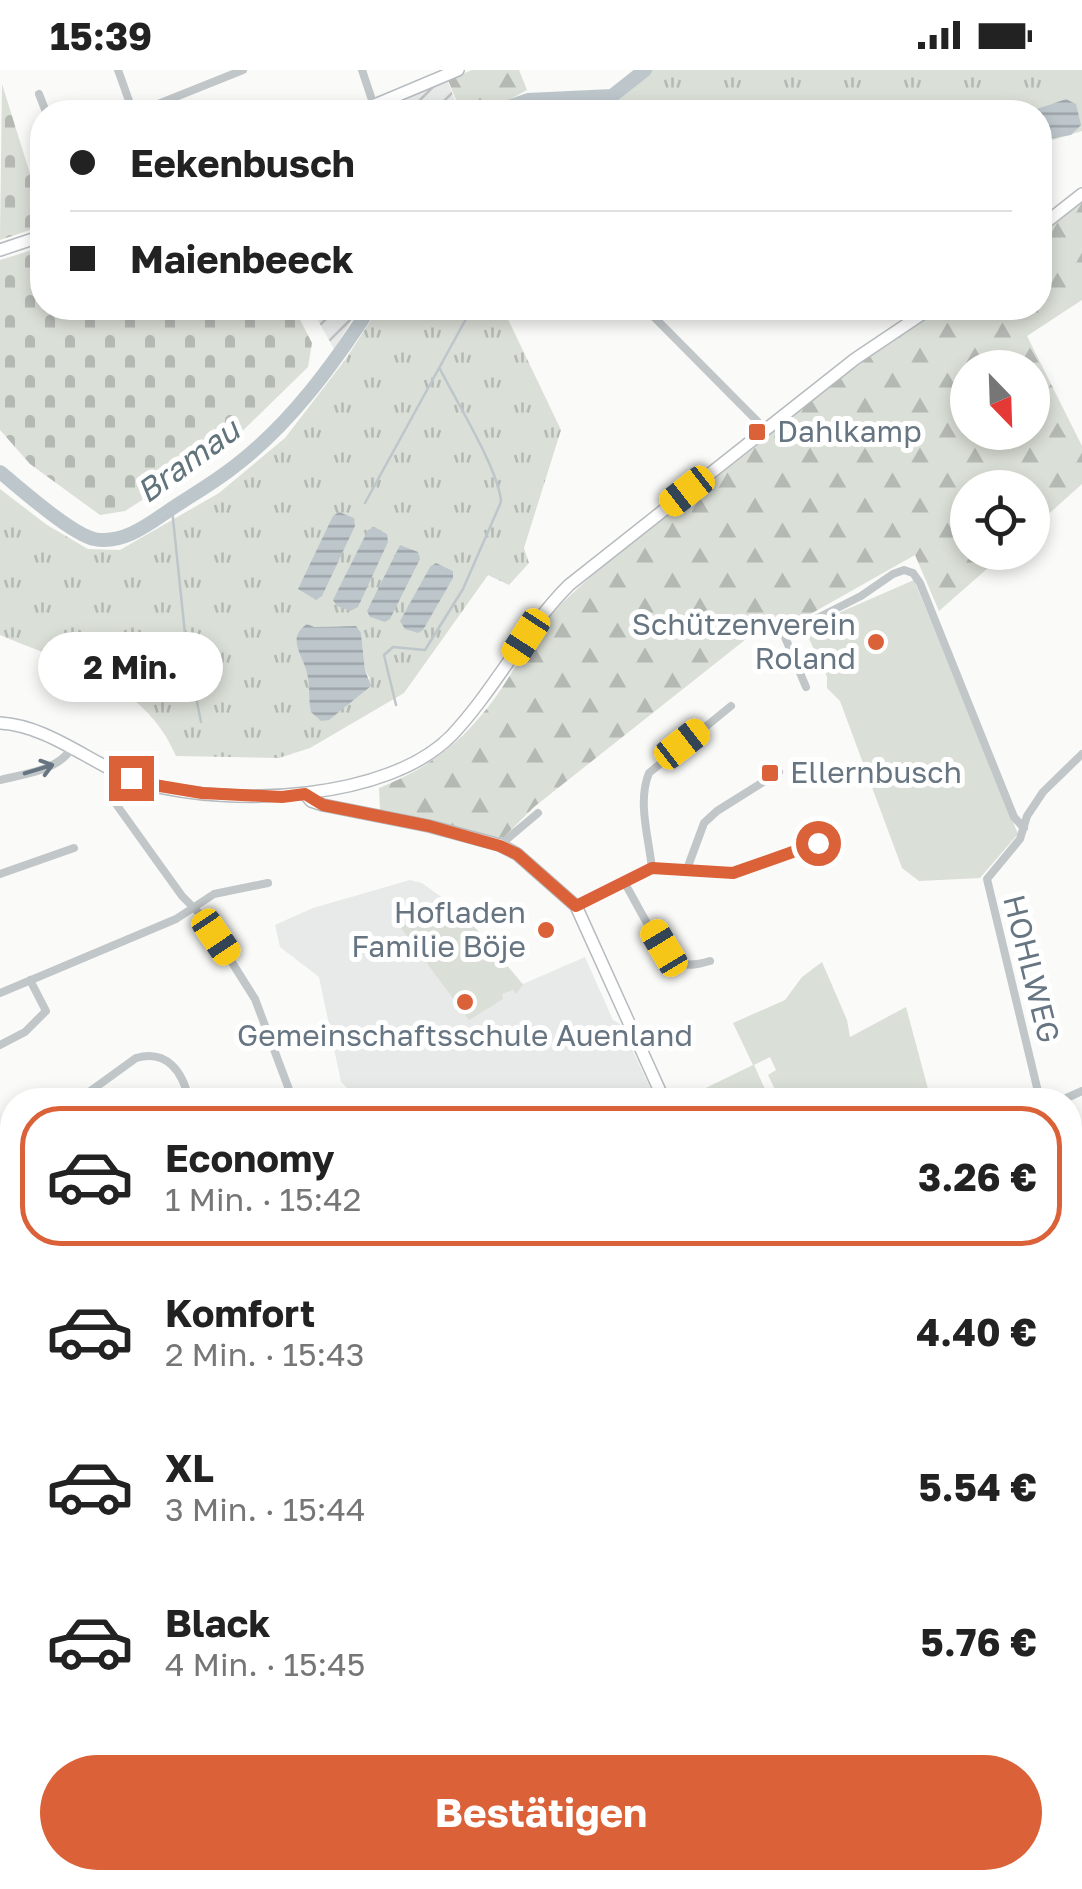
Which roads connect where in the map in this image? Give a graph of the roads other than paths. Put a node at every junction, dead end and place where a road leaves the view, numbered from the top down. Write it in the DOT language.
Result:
graph roads {
  1 [pos="118,70"];
  2 [pos="244,70"];
  3 [pos="362,70"];
  4 [pos="458,70"];
  5 [pos="39,94"];
  6 [pos="41,100"];
  7 [pos="131,100"];
  8 [pos="167,100"];
  9 [pos="372,100"];
  10 [pos="388,100"];
  11 [pos="1082,194"];
  12 [pos="1052,218"];
  13 [pos="30,240"];
  14 [pos="0,250"];
  15 [pos="657,320"];
  16 [pos="912,320"];
  17 [pos="766,430"];
  18 [pos="806,687"];
  19 [pos="731,706"];
  20 [pos="0,723"];
  21 [pos="71,749"];
  22 [pos="1082,754"];
  23 [pos="108,766"];
  24 [pos="779,772"];
  25 [pos="131,778"];
  26 [pos="0,780"];
  27 [pos="113,794"];
  28 [pos="305,794"];
  29 [pos="538,813"];
  30 [pos="1024,828"];
  31 [pos="818,843"];
  32 [pos="500,846"];
  33 [pos="74,848"];
  34 [pos="652,868"];
  35 [pos="686,868"];
  36 [pos="0,874"];
  37 [pos="624,882"];
  38 [pos="268,884"];
  39 [pos="576,906"];
  40 [pos="195,908"];
  41 [pos="710,961"];
  42 [pos="30,980"];
  43 [pos="0,993"];
  44 [pos="0,1046"];
  45 [pos="95,1088"];
  46 [pos="184,1088"];
  47 [pos="288,1088"];
  48 [pos="659,1088"];
  49 [pos="1037,1088"];
  1 -- 7 [label="street"];
  2 -- 8 [label="street"];
  3 -- 9 [label="street"];
  4 -- 10 [label="street"];
  5 -- 6 [label="street"];
  11 -- 12 [label="street"];
  13 -- 14 [label="street"];
  15 -- 17 [label="street"];
  16 -- 17 [label="street"];
  17 -- 28 [label="street"];
  18 -- 30 [label="street"];
  19 -- 34 [label="street"];
  20 -- 21 [label="street"];
  21 -- 23 [label="street"];
  26 -- 21 [label="street, one-way"];
  22 -- 30 [label="street, HOHLWEG"];
  23 -- 25 [label="street"];
  23 -- 27 [label="street"];
  24 -- 35 [label="street"];
  25 -- 27 [label="street"];
  25 -- 28 [label="street"];
  27 -- 40 [label="street"];
  28 -- 32 [label="street"];
  29 -- 32 [label="street"];
  30 -- 49 [label="street, HOHLWEG"];
  31 -- 35 [label="street"];
  32 -- 39 [label="street"];
  33 -- 36 [label="street"];
  34 -- 35 [label="street"];
  34 -- 37 [label="street"];
  37 -- 39 [label="street"];
  37 -- 41 [label="street"];
  38 -- 40 [label="street"];
  39 -- 48 [label="street"];
  40 -- 42 [label="street"];
  40 -- 47 [label="street"];
  42 -- 43 [label="street"];
  42 -- 44 [label="street"];
  45 -- 46 [label="street"];
}
